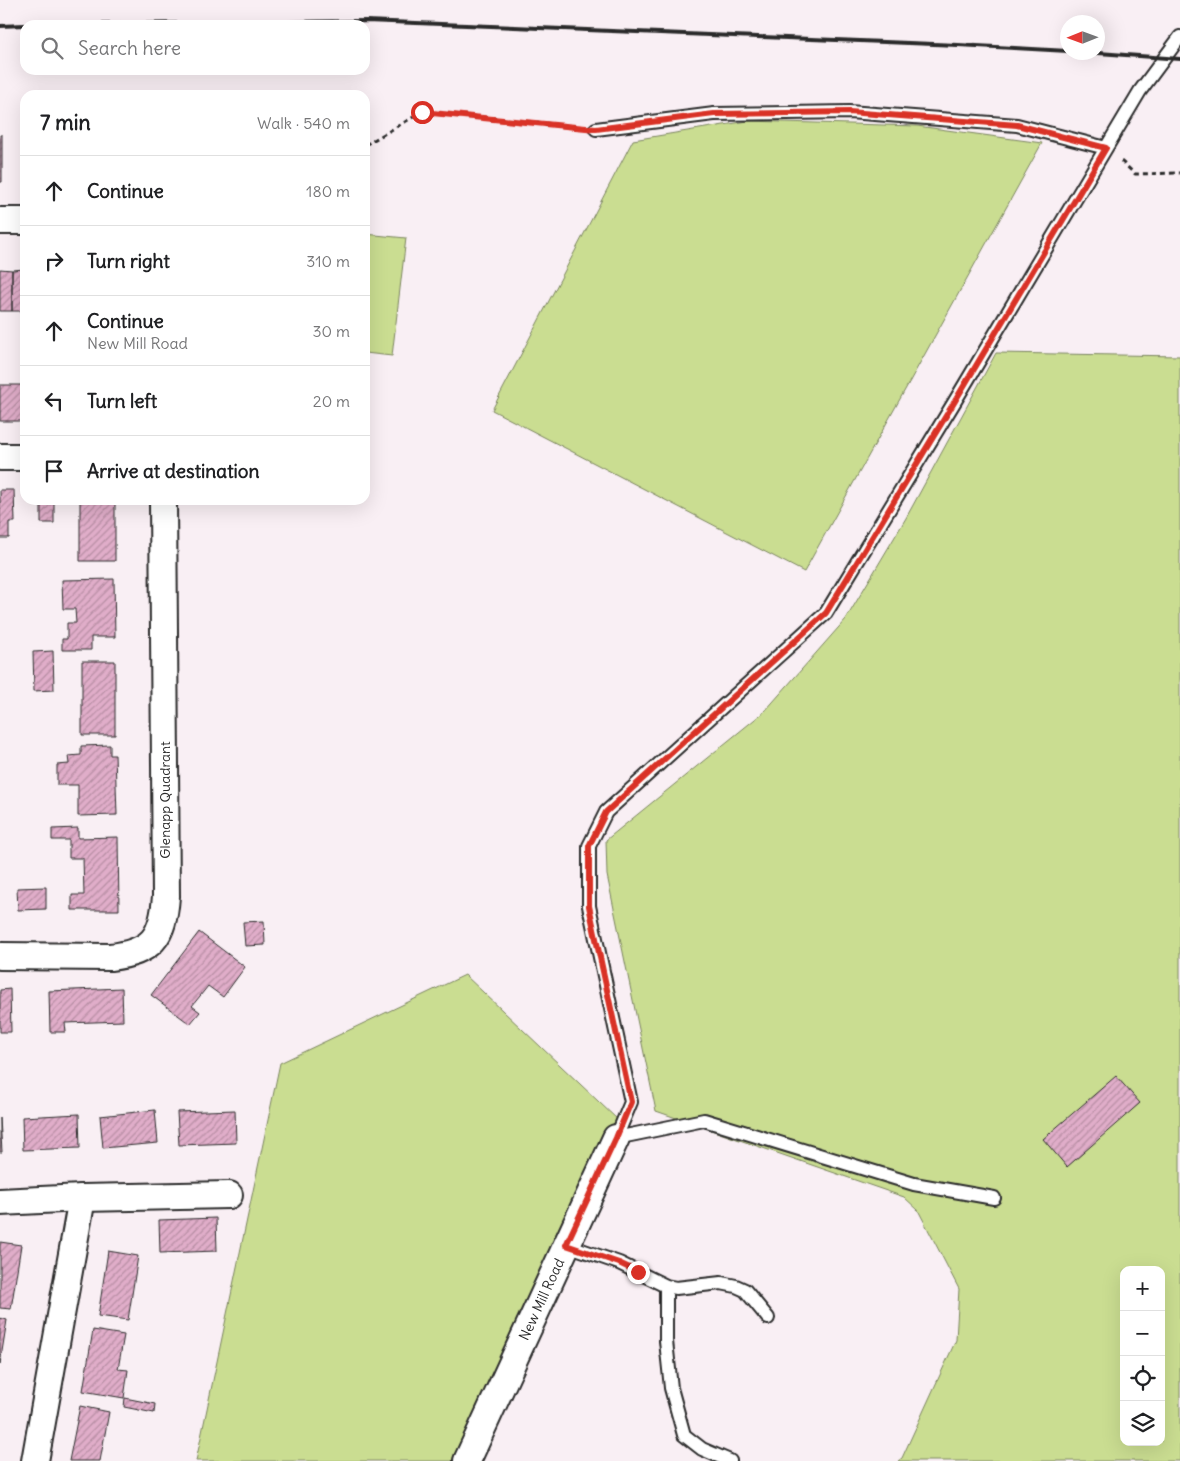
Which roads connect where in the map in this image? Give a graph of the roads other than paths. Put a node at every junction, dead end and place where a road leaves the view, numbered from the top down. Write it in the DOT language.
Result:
graph roads {
  1 [pos="1180,37"];
  2 [pos="596,129"];
  3 [pos="1106,148"];
  4 [pos="0,221"];
  5 [pos="20,221"];
  6 [pos="0,457"];
  7 [pos="20,457"];
  8 [pos="163,505"];
  9 [pos="0,956"];
  10 [pos="616,1138"];
  11 [pos="229,1195"];
  12 [pos="82,1198"];
  13 [pos="994,1198"];
  14 [pos="0,1202"];
  15 [pos="566,1245"];
  16 [pos="666,1286"];
  17 [pos="768,1318"];
  18 [pos="35,1461"];
  19 [pos="466,1461"];
  20 [pos="730,1461"];
  1 -- 3 [label="lane"];
  2 -- 3 [label="lane"];
  3 -- 10 [label="lane"];
  4 -- 5 [label="street"];
  6 -- 7 [label="street"];
  8 -- 9 [label="street, Glenapp Quadrant"];
  10 -- 13 [label="lane"];
  10 -- 15 [label="street, New Mill Road"];
  11 -- 12 [label="street"];
  12 -- 14 [label="street"];
  12 -- 18 [label="street"];
  15 -- 16 [label="lane"];
  15 -- 19 [label="street, New Mill Road"];
  16 -- 17 [label="lane"];
  16 -- 20 [label="lane"];
}
